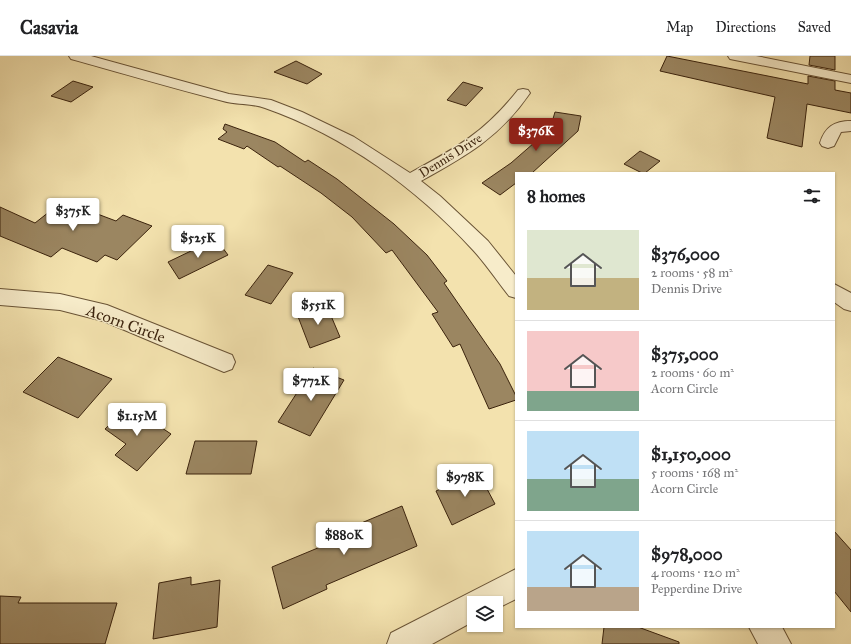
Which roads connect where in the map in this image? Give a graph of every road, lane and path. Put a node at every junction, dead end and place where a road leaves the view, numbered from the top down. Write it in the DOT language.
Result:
graph roads {
  1 [pos="76,56"];
  2 [pos="735,56"];
  3 [pos="188,73"];
  4 [pos="851,79"];
  5 [pos="523,93"];
  6 [pos="266,103"];
  7 [pos="851,126"];
  8 [pos="828,143"];
  9 [pos="409,180"];
  10 [pos="515,289"];
  11 [pos="835,293"];
  12 [pos="0,297"];
  13 [pos="851,303"];
  14 [pos="224,362"];
  15 [pos="515,584"];
  16 [pos="491,596"];
  17 [pos="467,609"];
  18 [pos="765,628"];
  19 [pos="402,644"];
  20 [pos="776,644"];
  1 -- 6 [label="street"];
  2 -- 4 [label="street"];
  3 -- 6 [label="street"];
  5 -- 9 [label="street, Dennis Drive"];
  6 -- 9 [label="street"];
  7 -- 8 [label="street"];
  9 -- 10 [label="street"];
  11 -- 13 [label="street"];
  12 -- 14 [label="street, Acorn Circle"];
  15 -- 16 [label="street"];
  17 -- 19 [label="street"];
  18 -- 20 [label="street"];
}
